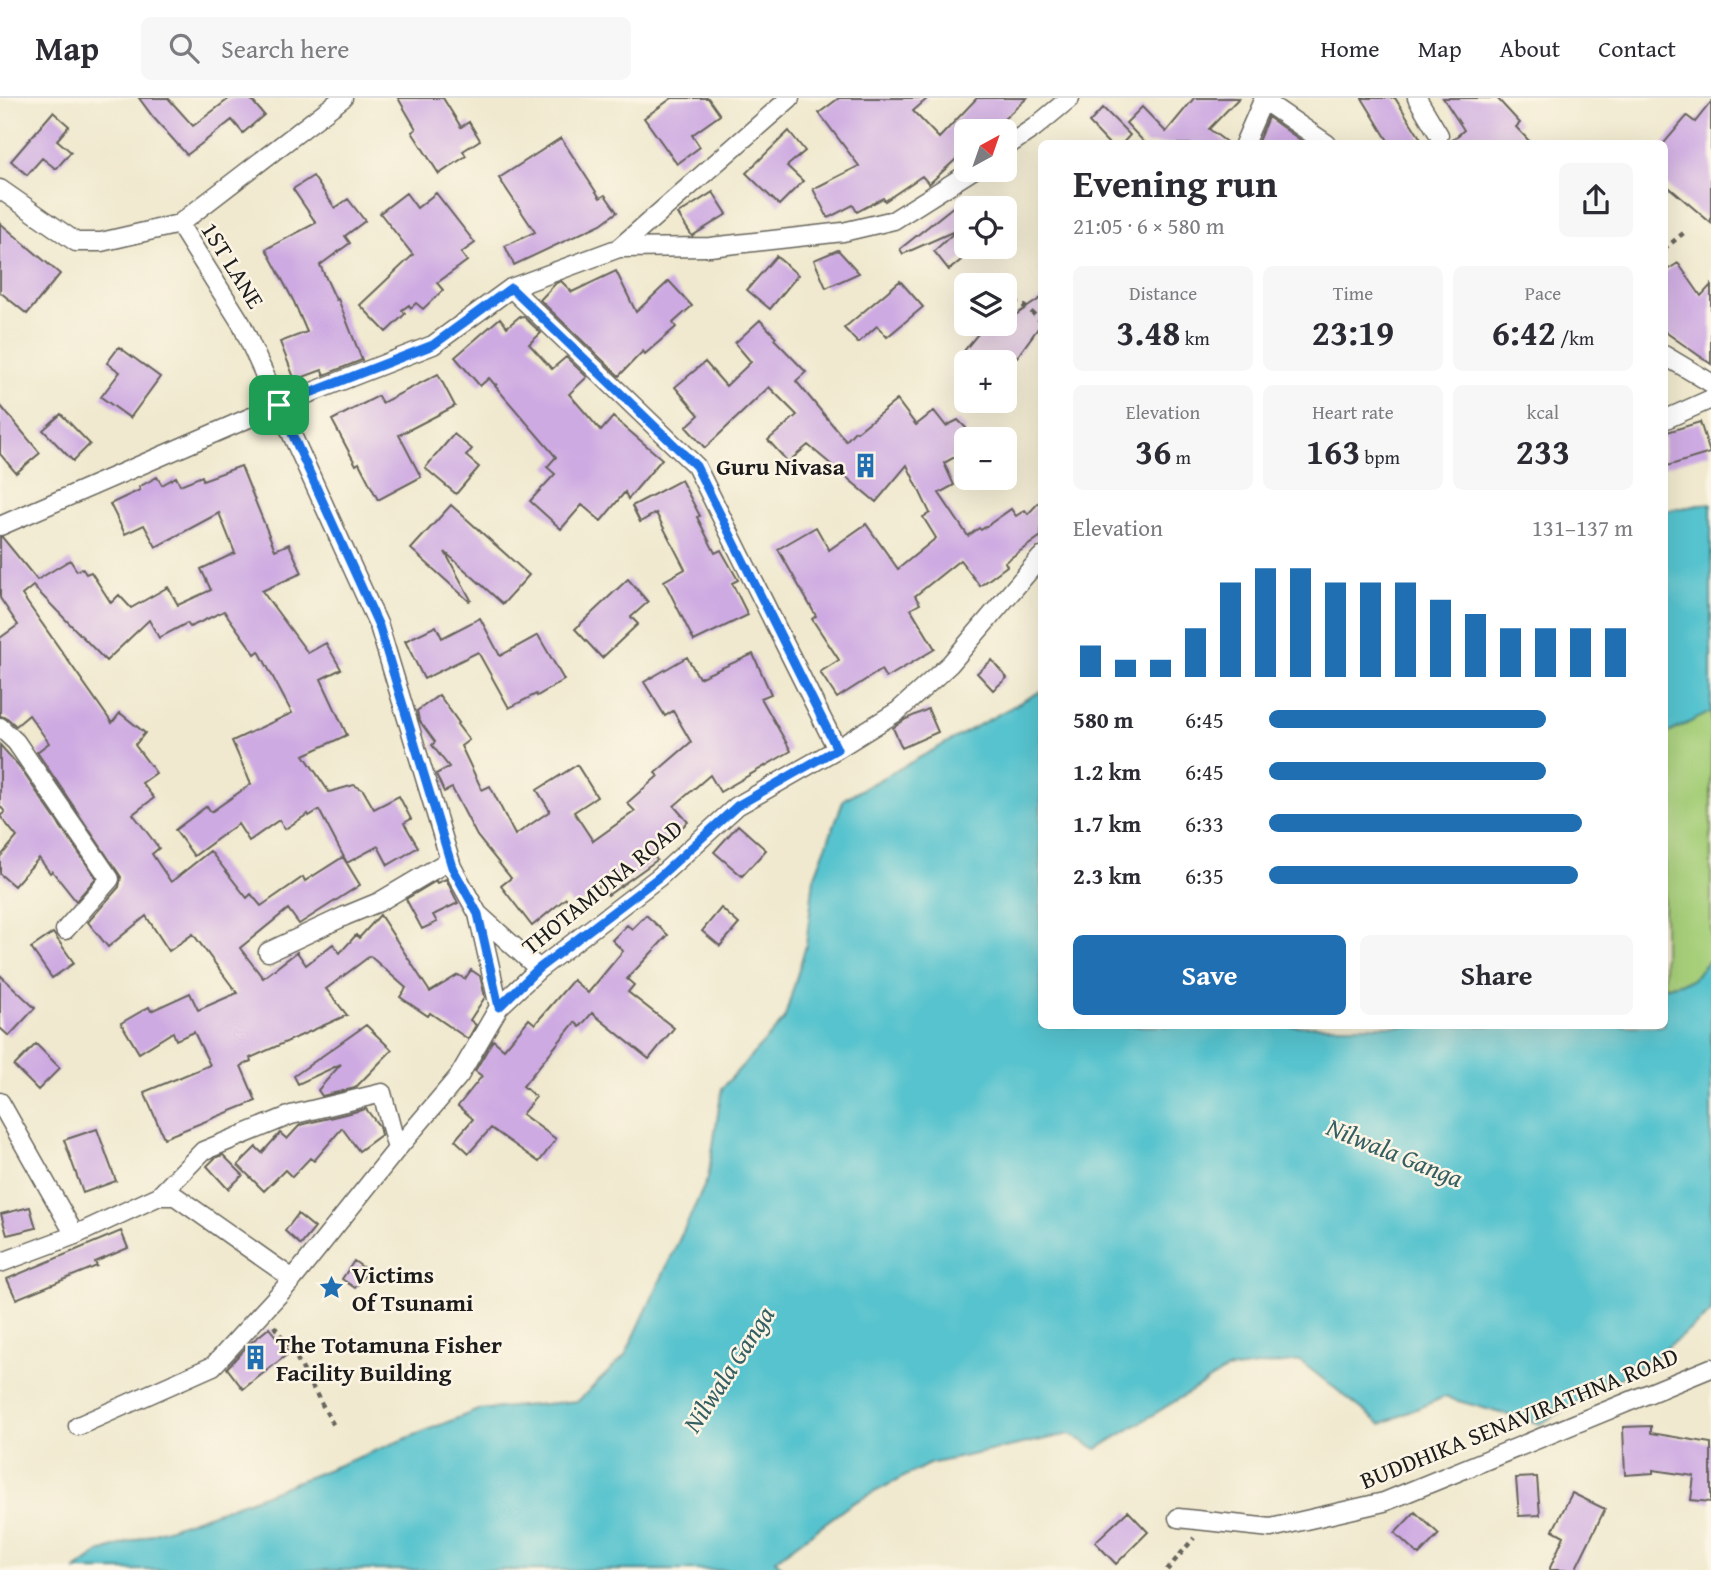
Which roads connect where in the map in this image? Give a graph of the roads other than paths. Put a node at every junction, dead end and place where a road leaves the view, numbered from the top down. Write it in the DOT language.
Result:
graph roads {
  1 [pos="342,98"];
  2 [pos="790,98"];
  3 [pos="1070,98"];
  4 [pos="1417,98"];
  5 [pos="1264,99"];
  6 [pos="1438,135"];
  7 [pos="1017,139"];
  8 [pos="1246,140"];
  9 [pos="1321,140"];
  10 [pos="956,182"];
  11 [pos="0,189"];
  12 [pos="179,225"];
  13 [pos="619,248"];
  14 [pos="511,288"];
  15 [pos="1668,357"];
  16 [pos="1711,383"];
  17 [pos="1711,398"];
  18 [pos="279,405"];
  19 [pos="1668,418"];
  20 [pos="0,526"];
  21 [pos="1038,561"];
  22 [pos="0,727"];
  23 [pos="837,749"];
  24 [pos="450,860"];
  25 [pos="478,914"];
  26 [pos="65,930"];
  27 [pos="268,952"];
  28 [pos="538,969"];
  29 [pos="499,1007"];
  30 [pos="0,1102"];
  31 [pos="397,1149"];
  32 [pos="159,1196"];
  33 [pos="75,1235"];
  34 [pos="0,1263"];
  35 [pos="293,1279"];
  36 [pos="1711,1368"];
  37 [pos="78,1426"];
  38 [pos="1178,1518"];
  1 -- 12 [label="street, 1ST LANE"];
  2 -- 13 [label="street"];
  3 -- 7 [label="street"];
  4 -- 6 [label="street"];
  5 -- 8 [label="street"];
  5 -- 9 [label="street"];
  10 -- 13 [label="street"];
  11 -- 12 [label="street"];
  12 -- 18 [label="street, 1ST LANE"];
  13 -- 14 [label="street"];
  14 -- 18 [label="street"];
  14 -- 23 [label="street"];
  15 -- 16 [label="street"];
  17 -- 19 [label="street"];
  18 -- 20 [label="street"];
  18 -- 24 [label="street, 1ST LANE"];
  21 -- 23 [label="street, THOTAMUNA ROAD"];
  22 -- 26 [label="street"];
  23 -- 28 [label="street, THOTAMUNA ROAD"];
  24 -- 25 [label="street, 1ST LANE"];
  24 -- 27 [label="street"];
  25 -- 28 [label="street"];
  25 -- 29 [label="street"];
  28 -- 29 [label="street, THOTAMUNA ROAD"];
  29 -- 31 [label="street, THOTAMUNA ROAD"];
  30 -- 33 [label="street"];
  31 -- 32 [label="street"];
  31 -- 35 [label="street, THOTAMUNA ROAD"];
  32 -- 33 [label="street"];
  32 -- 35 [label="street"];
  33 -- 34 [label="street"];
  35 -- 37 [label="street, THOTAMUNA ROAD"];
  36 -- 38 [label="street, BUDDHIKA SENAVIRATHNA ROAD"];
}
